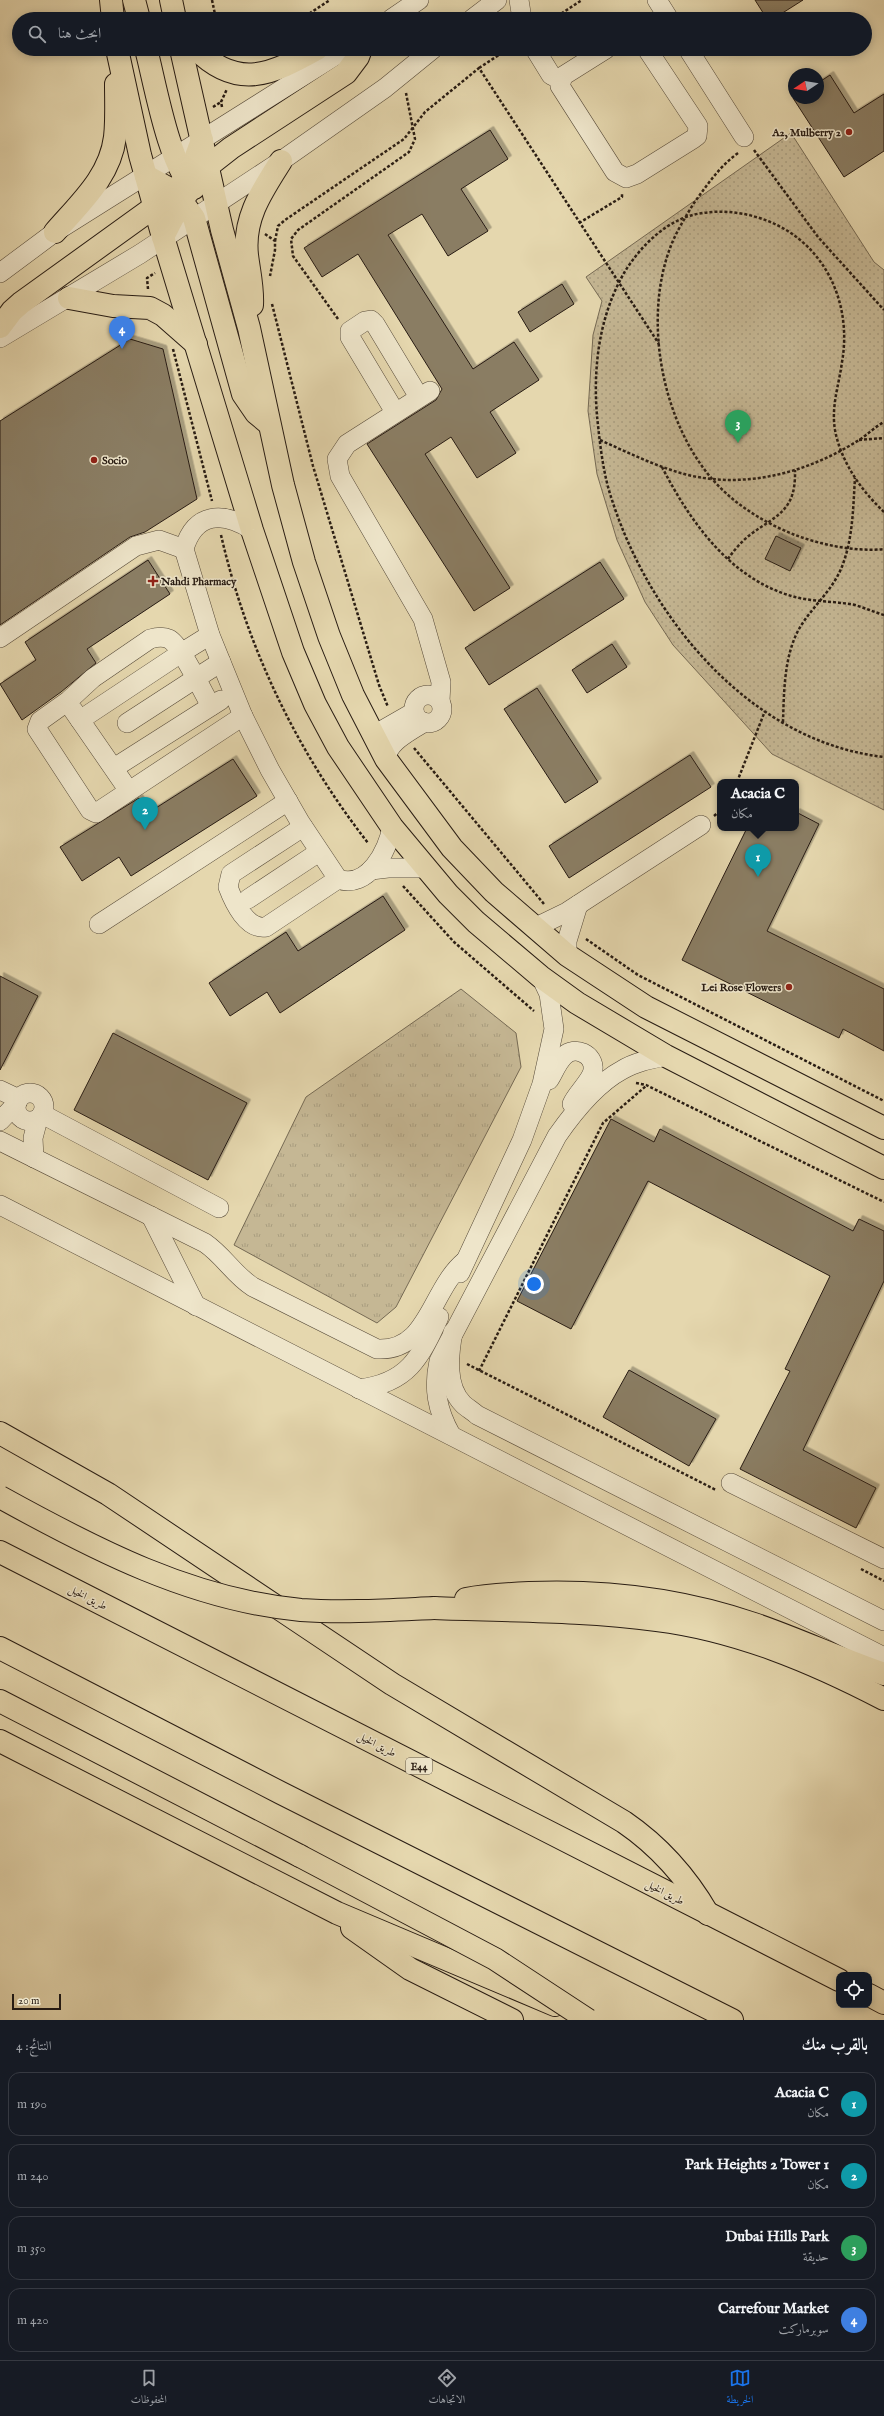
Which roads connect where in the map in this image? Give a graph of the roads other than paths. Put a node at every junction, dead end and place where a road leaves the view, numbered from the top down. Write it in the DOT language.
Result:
graph roads {
  1 [pos="111,0"];
  2 [pos="134,0"];
  3 [pos="171,0"];
  4 [pos="419,0"];
  5 [pos="497,0"];
  6 [pos="519,0"];
  7 [pos="657,0"];
  8 [pos="112,12"];
  9 [pos="137,12"];
  10 [pos="174,12"];
  11 [pos="401,12"];
  12 [pos="480,12"];
  13 [pos="521,12"];
  14 [pos="665,12"];
  15 [pos="117,56"];
  16 [pos="119,56"];
  17 [pos="148,56"];
  18 [pos="183,56"];
  19 [pos="203,56"];
  20 [pos="304,56"];
  21 [pos="335,56"];
  22 [pos="359,56"];
  23 [pos="424,56"];
  24 [pos="539,56"];
  25 [pos="595,56"];
  26 [pos="652,56"];
  27 [pos="692,56"];
  28 [pos="561,80"];
  29 [pos="202,140"];
  30 [pos="747,141"];
  31 [pos="174,157"];
  32 [pos="281,161"];
  33 [pos="208,166"];
  34 [pos="146,176"];
  35 [pos="186,195"];
  36 [pos="216,202"];
  37 [pos="155,208"];
  38 [pos="55,232"];
  39 [pos="163,237"];
  40 [pos="0,273"];
  41 [pos="69,298"];
  42 [pos="0,327"];
  43 [pos="249,328"];
  44 [pos="0,338"];
  45 [pos="196,344"];
  46 [pos="395,412"];
  47 [pos="268,422"];
  48 [pos="252,530"];
  49 [pos="184,549"];
  50 [pos="210,635"];
  51 [pos="0,638"];
  52 [pos="181,653"];
  53 [pos="221,662"];
  54 [pos="195,679"];
  55 [pos="83,687"];
  56 [pos="233,693"];
  57 [pos="433,698"];
  58 [pos="211,706"];
  59 [pos="59,707"];
  60 [pos="99,708"];
  61 [pos="243,716"];
  62 [pos="419,717"];
  63 [pos="80,720"];
  64 [pos="127,723"];
  65 [pos="400,730"];
  66 [pos="374,736"];
  67 [pos="386,758"];
  68 [pos="114,768"];
  69 [pos="129,791"];
  70 [pos="288,801"];
  71 [pos="701,825"];
  72 [pos="303,826"];
  73 [pos="392,827"];
  74 [pos="319,852"];
  75 [pos="376,865"];
  76 [pos="425,868"];
  77 [pos="338,879"];
  78 [pos="248,899"];
  79 [pos="563,923"];
  80 [pos="99,924"];
  81 [pos="534,928"];
  82 [pos="567,955"];
  83 [pos="541,977"];
  84 [pos="666,1056"];
  85 [pos="0,1090"];
  86 [pos="18,1101"];
  87 [pos="535,1104"];
  88 [pos="40,1117"];
  89 [pos="0,1121"];
  90 [pos="568,1121"];
  91 [pos="884,1128"];
  92 [pos="0,1141"];
  93 [pos="34,1158"];
  94 [pos="884,1168"];
  95 [pos="0,1205"];
  96 [pos="220,1208"];
  97 [pos="151,1216"];
  98 [pos="465,1261"];
  99 [pos="196,1306"];
  100 [pos="453,1332"];
  101 [pos="359,1389"];
  102 [pos="0,1433"];
  103 [pos="451,1435"];
  104 [pos="725,1487"];
  105 [pos="0,1497"];
  106 [pos="0,1552"];
  107 [pos="884,1559"];
  108 [pos="434,1608"];
  109 [pos="884,1621"];
  110 [pos="0,1648"];
  111 [pos="884,1657"];
  112 [pos="884,1674"];
  113 [pos="884,1699"];
  114 [pos="0,1702"];
  115 [pos="0,1741"];
  116 [pos="337,1913"];
  117 [pos="708,1914"];
  118 [pos="836,1978"];
  119 [pos="872,1997"];
  120 [pos="884,2003"];
  121 [pos="512,2020"];
  122 [pos="588,2020"];
  123 [pos="591,2020"];
  124 [pos="732,2020"];
  1 -- 8 [label="main road"];
  2 -- 9 [label="main road"];
  3 -- 10 [label="main road"];
  4 -- 11 [label="street"];
  5 -- 12 [label="street"];
  6 -- 13 [label="street"];
  7 -- 14 [label="street"];
  15 -- 38 [label="main road"];
  16 -- 34 [label="main road"];
  17 -- 31 [label="main road"];
  18 -- 29 [label="main road"];
  19 -- 20 [label="main road"];
  21 -- 29 [label="street"];
  22 -- 33 [label="main road"];
  23 -- 32 [label="street"];
  24 -- 28 [label="street"];
  25 -- 28 [label="street"];
  26 -- 28 [label="street"];
  27 -- 30 [label="street"];
  29 -- 31 [label="street"];
  29 -- 33 [label="main road"];
  29 -- 35 [label="main road"];
  31 -- 34 [label="street"];
  31 -- 35 [label="main road"];
  32 -- 36 [label="street"];
  32 -- 43 [label="main road"];
  33 -- 35 [label="main road"];
  33 -- 36 [label="main road"];
  34 -- 35 [label="main road"];
  34 -- 37 [label="main road"];
  34 -- 38 [label="street"];
  35 -- 36 [label="main road"];
  35 -- 37 [label="main road"];
  35 -- 39 [label="main road"];
  35 -- 47 [label="main road"];
  36 -- 43 [label="main road"];
  37 -- 39 [label="main road"];
  37 -- 42 [label="main road"];
  38 -- 40 [label="street"];
  39 -- 41 [label="street"];
  39 -- 45 [label="main road"];
  41 -- 44 [label="street"];
  41 -- 45 [label="main road"];
  43 -- 47 [label="main road"];
  45 -- 48 [label="main road"];
  46 -- 46 [label="street"];
  46 -- 57 [label="street"];
  47 -- 66 [label="main road"];
  48 -- 49 [label="street"];
  48 -- 73 [label="main road"];
  49 -- 50 [label="street"];
  49 -- 51 [label="street"];
  50 -- 52 [label="street"];
  50 -- 53 [label="street"];
  52 -- 54 [label="street"];
  52 -- 55 [label="street"];
  52 -- 60 [label="street"];
  53 -- 54 [label="street"];
  53 -- 56 [label="street"];
  54 -- 58 [label="street"];
  54 -- 64 [label="street"];
  55 -- 59 [label="street"];
  55 -- 60 [label="street"];
  56 -- 58 [label="street"];
  56 -- 61 [label="street"];
  57 -- 62 [label="street"];
  57 -- 62 [label="street"];
  58 -- 68 [label="street"];
  59 -- 63 [label="street"];
  59 -- 69 [label="street"];
  60 -- 63 [label="street"];
  61 -- 69 [label="street"];
  61 -- 70 [label="street"];
  62 -- 65 [label="street"];
  63 -- 68 [label="street"];
  65 -- 66 [label="street"];
  65 -- 67 [label="street"];
  66 -- 67 [label="main road"];
  67 -- 81 [label="main road"];
  68 -- 69 [label="street"];
  70 -- 72 [label="street"];
  70 -- 80 [label="street"];
  71 -- 79 [label="street"];
  72 -- 74 [label="street"];
  72 -- 77 [label="street"];
  73 -- 75 [label="street"];
  73 -- 76 [label="main road"];
  74 -- 77 [label="street"];
  74 -- 78 [label="street"];
  75 -- 76 [label="street"];
  75 -- 77 [label="street"];
  76 -- 83 [label="main road"];
  79 -- 81 [label="street"];
  79 -- 82 [label="street"];
  81 -- 82 [label="main road"];
  82 -- 91 [label="main road"];
  83 -- 84 [label="main road"];
  83 -- 87 [label="street"];
  84 -- 90 [label="street"];
  84 -- 94 [label="main road"];
  85 -- 86 [label="street"];
  86 -- 88 [label="street"];
  86 -- 89 [label="street"];
  87 -- 90 [label="street"];
  87 -- 98 [label="street"];
  88 -- 93 [label="street"];
  88 -- 96 [label="street"];
  90 -- 100 [label="street"];
  92 -- 93 [label="street"];
  93 -- 97 [label="street"];
  95 -- 99 [label="street"];
  97 -- 98 [label="street"];
  97 -- 99 [label="street"];
  98 -- 101 [label="street"];
  99 -- 101 [label="street"];
  100 -- 103 [label="street"];
  100 -- 109 [label="street"];
  101 -- 103 [label="street"];
  102 -- 117 [label="main road"];
  103 -- 111 [label="street"];
  104 -- 107 [label="street"];
  105 -- 108 [label="main road, bridge"];
  106 -- 117 [label="main road, طريق الخيل / E44"];
  108 -- 112 [label="main road"];
  108 -- 113 [label="main road"];
  110 -- 124 [label="main road"];
  114 -- 122 [label="main road, bridge"];
  115 -- 116 [label="main road"];
  116 -- 121 [label="main road"];
  116 -- 123 [label="main road"];
  117 -- 118 [label="main road, طريق الخيل / E44"];
  119 -- 120 [label="main road"];
}
